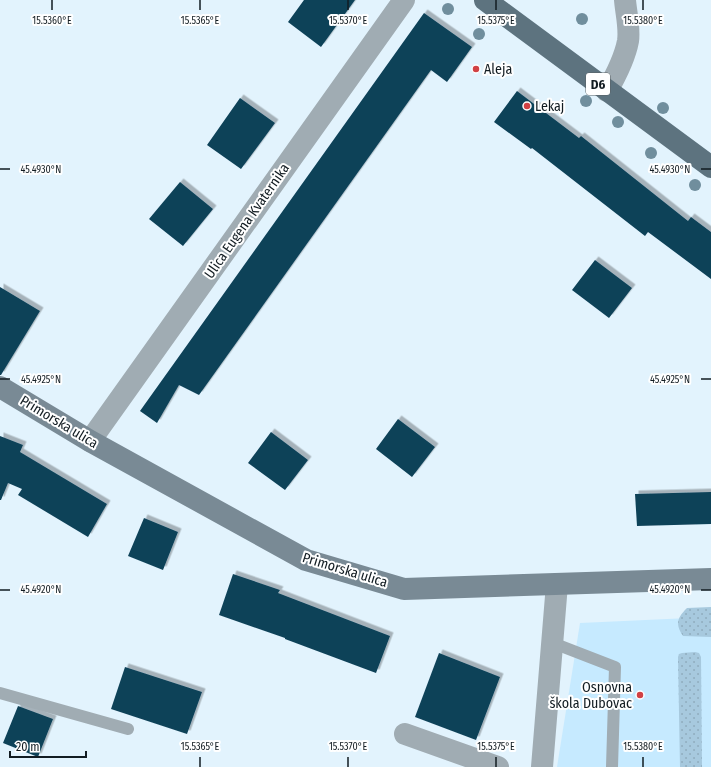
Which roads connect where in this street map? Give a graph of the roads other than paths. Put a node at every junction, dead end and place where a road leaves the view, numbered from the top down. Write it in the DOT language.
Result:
graph roads {
  1 [pos="404,0"];
  2 [pos="485,0"];
  3 [pos="625,0"];
  4 [pos="607,91"];
  5 [pos="711,167"];
  6 [pos="0,387"];
  7 [pos="90,441"];
  8 [pos="711,579"];
  9 [pos="557,584"];
  10 [pos="553,643"];
  11 [pos="0,693"];
  12 [pos="128,729"];
  13 [pos="405,734"];
  14 [pos="498,767"];
  15 [pos="542,767"];
  16 [pos="612,767"];
  1 -- 7 [label="street, Ulica Eugena Kvaternika"];
  2 -- 4 [label="main road, D6"];
  3 -- 4 [label="street"];
  4 -- 5 [label="main road, D6"];
  6 -- 7 [label="main road, Primorska ulica"];
  7 -- 9 [label="main road, Primorska ulica"];
  8 -- 9 [label="main road, Primorska ulica"];
  9 -- 10 [label="street"];
  10 -- 15 [label="street"];
  10 -- 16 [label="lane"];
  11 -- 12 [label="lane"];
  13 -- 14 [label="street"];
}
